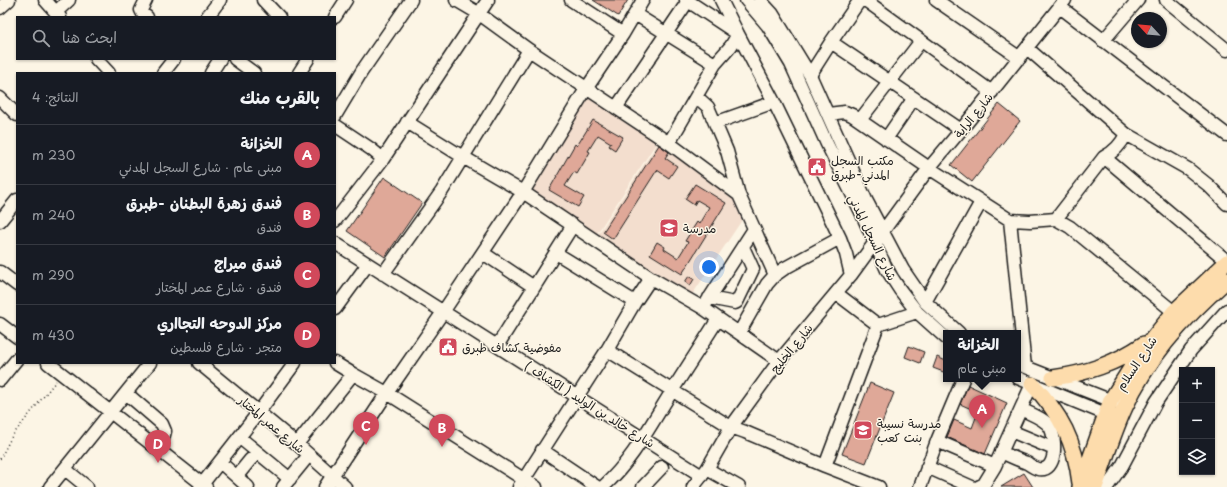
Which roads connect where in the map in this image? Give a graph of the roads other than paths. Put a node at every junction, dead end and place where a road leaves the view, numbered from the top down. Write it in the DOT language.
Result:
graph roads {
  1 [pos="9,0"];
  2 [pos="45,0"];
  3 [pos="68,0"];
  4 [pos="146,0"];
  5 [pos="220,0"];
  6 [pos="263,0"];
  7 [pos="346,0"];
  8 [pos="411,0"];
  9 [pos="456,0"];
  10 [pos="488,0"];
  11 [pos="571,0"];
  12 [pos="643,0"];
  13 [pos="721,0"];
  14 [pos="746,0"];
  15 [pos="760,0"];
  16 [pos="860,0"];
  17 [pos="865,0"];
  18 [pos="936,0"];
  19 [pos="1138,0"];
  20 [pos="1166,0"];
  21 [pos="687,1"];
  22 [pos="951,4"];
  23 [pos="1062,4"];
  24 [pos="0,8"];
  25 [pos="478,13"];
  26 [pos="634,14"];
  27 [pos="58,15"];
  28 [pos="146,16"];
  29 [pos="208,16"];
  30 [pos="278,16"];
  31 [pos="336,16"];
  32 [pos="667,33"];
  33 [pos="623,34"];
  34 [pos="738,34"];
  35 [pos="921,41"];
  36 [pos="1103,41"];
  37 [pos="831,42"];
  38 [pos="1028,48"];
  39 [pos="530,50"];
  40 [pos="1227,50"];
  41 [pos="1020,58"];
  42 [pos="97,60"];
  43 [pos="173,60"];
  44 [pos="219,60"];
  45 [pos="236,60"];
  46 [pos="307,60"];
  47 [pos="715,64"];
  48 [pos="108,72"];
  49 [pos="164,72"];
  50 [pos="211,72"];
  51 [pos="253,72"];
  52 [pos="300,72"];
  53 [pos="810,75"];
  54 [pos="890,82"];
  55 [pos="586,88"];
  56 [pos="992,92"];
  57 [pos="696,97"];
  58 [pos="0,98"];
  59 [pos="914,98"];
  60 [pos="774,102"];
  61 [pos="616,108"];
  62 [pos="16,114"];
  63 [pos="336,114"];
  64 [pos="828,114"];
  65 [pos="860,120"];
  66 [pos="407,122"];
  67 [pos="715,123"];
  68 [pos="336,127"];
  69 [pos="961,130"];
  70 [pos="1225,130"];
  71 [pos="1126,134"];
  72 [pos="886,139"];
  73 [pos="669,143"];
  74 [pos="463,157"];
  75 [pos="1104,157"];
  76 [pos="383,159"];
  77 [pos="929,168"];
  78 [pos="523,192"];
  79 [pos="739,195"];
  80 [pos="16,201"];
  81 [pos="981,202"];
  82 [pos="1227,204"];
  83 [pos="1,217"];
  84 [pos="1056,219"];
  85 [pos="336,220"];
  86 [pos="1010,220"];
  87 [pos="573,225"];
  88 [pos="754,229"];
  89 [pos="882,232"];
  90 [pos="840,238"];
  91 [pos="874,243"];
  92 [pos="336,245"];
  93 [pos="744,247"];
  94 [pos="483,252"];
  95 [pos="556,253"];
  96 [pos="1227,261"];
  97 [pos="368,264"];
  98 [pos="0,272"];
  99 [pos="383,274"];
  100 [pos="775,275"];
  101 [pos="851,275"];
  102 [pos="651,278"];
  103 [pos="1227,280"];
  104 [pos="16,284"];
  105 [pos="534,287"];
  106 [pos="836,293"];
  107 [pos="635,302"];
  108 [pos="925,302"];
  109 [pos="706,303"];
  110 [pos="336,308"];
  111 [pos="1227,310"];
  112 [pos="443,312"];
  113 [pos="917,312"];
  114 [pos="1174,312"];
  115 [pos="718,319"];
  116 [pos="0,324"];
  117 [pos="878,325"];
  118 [pos="956,330"];
  119 [pos="1018,330"];
  120 [pos="739,333"];
  121 [pos="943,335"];
  122 [pos="16,336"];
  123 [pos="1151,339"];
  124 [pos="497,346"];
  125 [pos="607,350"];
  126 [pos="16,361"];
  127 [pos="779,361"];
  128 [pos="49,364"];
  129 [pos="149,364"];
  130 [pos="200,364"];
  131 [pos="294,364"];
  132 [pos="336,364"];
  133 [pos="1021,366"];
  134 [pos="353,374"];
  135 [pos="1053,378"];
  136 [pos="1021,379"];
  137 [pos="0,380"];
  138 [pos="962,382"];
  139 [pos="1032,384"];
  140 [pos="672,391"];
  141 [pos="126,393"];
  142 [pos="386,393"];
  143 [pos="577,396"];
  144 [pos="1108,407"];
  145 [pos="1021,409"];
  146 [pos="111,412"];
  147 [pos="258,413"];
  148 [pos="1123,413"];
  149 [pos="731,427"];
  150 [pos="1011,431"];
  151 [pos="239,437"];
  152 [pos="643,438"];
  153 [pos="936,440"];
  154 [pos="297,444"];
  155 [pos="1054,449"];
  156 [pos="160,450"];
  157 [pos="542,450"];
  158 [pos="258,452"];
  159 [pos="1002,452"];
  160 [pos="309,455"];
  161 [pos="220,462"];
  162 [pos="825,466"];
  163 [pos="995,466"];
  164 [pos="662,467"];
  165 [pos="927,467"];
  166 [pos="65,469"];
  167 [pos="705,473"];
  168 [pos="237,476"];
  169 [pos="333,477"];
  170 [pos="286,483"];
  171 [pos="521,483"];
  172 [pos="609,485"];
  173 [pos="203,486"];
  174 [pos="50,487"];
  175 [pos="87,487"];
  176 [pos="248,487"];
  177 [pos="325,487"];
  178 [pos="345,487"];
  179 [pos="536,487"];
  180 [pos="597,487"];
  181 [pos="643,487"];
  182 [pos="693,487"];
  183 [pos="739,487"];
  184 [pos="879,487"];
  185 [pos="920,487"];
  186 [pos="972,487"];
  187 [pos="978,487"];
  188 [pos="1080,487"];
  189 [pos="1095,487"];
  190 [pos="1107,487"];
  1 -- 24 [label="street"];
  2 -- 27 [label="street"];
  3 -- 27 [label="street"];
  4 -- 28 [label="street"];
  5 -- 29 [label="street"];
  6 -- 30 [label="street"];
  7 -- 31 [label="street"];
  8 -- 63 [label="street"];
  9 -- 25 [label="street"];
  10 -- 25 [label="street"];
  11 -- 33 [label="street"];
  12 -- 26 [label="street"];
  13 -- 34 [label="street"];
  14 -- 91 [label="street, شارع السجل المدني"];
  15 -- 53 [label="street, شارع السجل المدني"];
  16 -- 37 [label="street"];
  17 -- 35 [label="street"];
  18 -- 22 [label="street"];
  19 -- 36 [label="street"];
  20 -- 40 [label="street"];
  21 -- 32 [label="street"];
  21 -- 34 [label="street"];
  22 -- 41 [label="street"];
  23 -- 36 [label="street"];
  23 -- 38 [label="street, شارع الراية"];
  25 -- 39 [label="street"];
  25 -- 66 [label="street"];
  26 -- 32 [label="street"];
  26 -- 33 [label="street"];
  32 -- 47 [label="street"];
  32 -- 61 [label="street"];
  33 -- 55 [label="street"];
  34 -- 47 [label="street"];
  34 -- 60 [label="street"];
  35 -- 54 [label="street"];
  35 -- 56 [label="street"];
  36 -- 70 [label="street"];
  37 -- 53 [label="street"];
  37 -- 54 [label="street"];
  38 -- 41 [label="street, شارع الراية"];
  38 -- 71 [label="street"];
  39 -- 55 [label="street"];
  39 -- 74 [label="street"];
  41 -- 56 [label="street, شارع الراية"];
  42 -- 48 [label="street"];
  43 -- 49 [label="street"];
  44 -- 50 [label="street"];
  45 -- 51 [label="street"];
  46 -- 52 [label="street"];
  47 -- 57 [label="street"];
  53 -- 64 [label="street, شارع السجل المدني"];
  54 -- 59 [label="street"];
  54 -- 65 [label="street"];
  55 -- 61 [label="street"];
  55 -- 78 [label="street"];
  56 -- 69 [label="street, شارع الراية"];
  57 -- 67 [label="street"];
  57 -- 73 [label="street"];
  58 -- 62 [label="street"];
  59 -- 69 [label="street"];
  59 -- 72 [label="street"];
  60 -- 67 [label="street"];
  60 -- 90 [label="street"];
  61 -- 73 [label="street"];
  64 -- 65 [label="street"];
  64 -- 89 [label="street, شارع السجل المدني"];
  65 -- 72 [label="street"];
  66 -- 74 [label="street"];
  66 -- 76 [label="street"];
  67 -- 79 [label="street"];
  68 -- 76 [label="street"];
  69 -- 77 [label="street, شارع الراية"];
  71 -- 75 [label="street"];
  71 -- 82 [label="street"];
  72 -- 77 [label="street"];
  73 -- 79 [label="street"];
  74 -- 78 [label="street"];
  74 -- 99 [label="street"];
  75 -- 84 [label="street"];
  75 -- 96 [label="street"];
  76 -- 85 [label="street"];
  77 -- 81 [label="street"];
  77 -- 89 [label="street, شارع الراية"];
  78 -- 87 [label="street"];
  78 -- 94 [label="street"];
  79 -- 88 [label="street"];
  80 -- 83 [label="street"];
  81 -- 86 [label="street"];
  81 -- 108 [label="street"];
  84 -- 86 [label="street"];
  84 -- 114 [label="street"];
  86 -- 119 [label="street"];
  87 -- 95 [label="street"];
  87 -- 102 [label="street"];
  88 -- 93 [label="street"];
  88 -- 100 [label="street"];
  89 -- 91 [label="street, شارع الخليج"];
  89 -- 108 [label="street, شارع السجل المدني"];
  90 -- 100 [label="street"];
  90 -- 101 [label="street"];
  91 -- 101 [label="street, شارع الخليج"];
  91 -- 113 [label="street, شارع السجل المدني"];
  92 -- 97 [label="street, شارع خالد بن الوليد ( الكشاف )"];
  93 -- 109 [label="street"];
  93 -- 109 [label="street"];
  94 -- 105 [label="street"];
  94 -- 112 [label="street"];
  95 -- 105 [label="street"];
  95 -- 107 [label="street"];
  96 -- 114 [label="main road, شارع السلام"];
  97 -- 99 [label="street, شارع خالد بن الوليد ( الكشاف )"];
  97 -- 110 [label="street"];
  98 -- 104 [label="street"];
  99 -- 112 [label="street, شارع خالد بن الوليد ( الكشاف )"];
  100 -- 120 [label="street"];
  101 -- 106 [label="street, شارع الخليج"];
  102 -- 107 [label="street"];
  102 -- 109 [label="street"];
  103 -- 148 [label="main road, شارع السلام"];
  105 -- 124 [label="street"];
  106 -- 117 [label="street"];
  106 -- 127 [label="street, شارع الخليج"];
  107 -- 125 [label="street"];
  108 -- 118 [label="street, شارع السجل المدني"];
  109 -- 115 [label="street"];
  111 -- 190 [label="street"];
  112 -- 124 [label="street, شارع خالد بن الوليد ( الكشاف )"];
  112 -- 142 [label="street"];
  113 -- 117 [label="street"];
  113 -- 121 [label="street, شارع السجل المدني"];
  114 -- 123 [label="main road, شارع السلام"];
  115 -- 120 [label="street"];
  115 -- 140 [label="street"];
  116 -- 122 [label="street"];
  117 -- 162 [label="street"];
  120 -- 127 [label="street"];
  123 -- 135 [label="main road"];
  123 -- 144 [label="main road, شارع السلام"];
  124 -- 143 [label="street, شارع خالد بن الوليد ( الكشاف )"];
  125 -- 140 [label="street"];
  125 -- 143 [label="street"];
  126 -- 137 [label="street"];
  127 -- 149 [label="street, شارع الخليج"];
  128 -- 146 [label="street"];
  129 -- 141 [label="street"];
  130 -- 147 [label="street, شارع عمر المختار"];
  131 -- 147 [label="street"];
  132 -- 134 [label="street"];
  133 -- 135 [label="street"];
  134 -- 142 [label="street"];
  134 -- 154 [label="street"];
  135 -- 144 [label="street"];
  136 -- 139 [label="street"];
  138 -- 153 [label="street"];
  139 -- 144 [label="street"];
  139 -- 145 [label="street"];
  139 -- 188 [label="main road"];
  140 -- 149 [label="street"];
  140 -- 152 [label="street"];
  141 -- 146 [label="street"];
  141 -- 156 [label="street"];
  142 -- 169 [label="street"];
  142 -- 171 [label="street"];
  143 -- 152 [label="street, شارع خالد بن الوليد ( الكشاف )"];
  143 -- 157 [label="street"];
  144 -- 148 [label="street"];
  144 -- 188 [label="main road, شارع السلام"];
  145 -- 150 [label="street"];
  145 -- 155 [label="street"];
  146 -- 156 [label="street"];
  146 -- 166 [label="street"];
  147 -- 151 [label="street"];
  147 -- 154 [label="street, شارع عمر المختار"];
  148 -- 189 [label="main road, شارع السلام"];
  149 -- 162 [label="street"];
  149 -- 167 [label="street, شارع الخليج"];
  150 -- 155 [label="street"];
  150 -- 159 [label="street"];
  151 -- 158 [label="street"];
  151 -- 161 [label="street"];
  152 -- 167 [label="street, شارع خالد بن الوليد ( الكشاف )"];
  152 -- 172 [label="street"];
  153 -- 163 [label="street"];
  153 -- 165 [label="street"];
  154 -- 160 [label="street, شارع عمر المختار"];
  155 -- 159 [label="street"];
  156 -- 173 [label="street"];
  157 -- 171 [label="street"];
  157 -- 180 [label="street"];
  158 -- 168 [label="street"];
  158 -- 170 [label="street"];
  159 -- 163 [label="street"];
  160 -- 169 [label="street, شارع عمر المختار"];
  160 -- 170 [label="street"];
  161 -- 168 [label="street"];
  161 -- 173 [label="street"];
  162 -- 184 [label="street"];
  163 -- 187 [label="street"];
  164 -- 181 [label="street"];
  165 -- 185 [label="street"];
  165 -- 186 [label="street"];
  166 -- 174 [label="street"];
  166 -- 175 [label="street"];
  167 -- 182 [label="street, شارع الخليج"];
  167 -- 183 [label="street, شارع خالد بن الوليد ( الكشاف )"];
  168 -- 176 [label="street"];
  169 -- 177 [label="street"];
  169 -- 178 [label="street, شارع عمر المختار"];
  171 -- 179 [label="street"];
}
